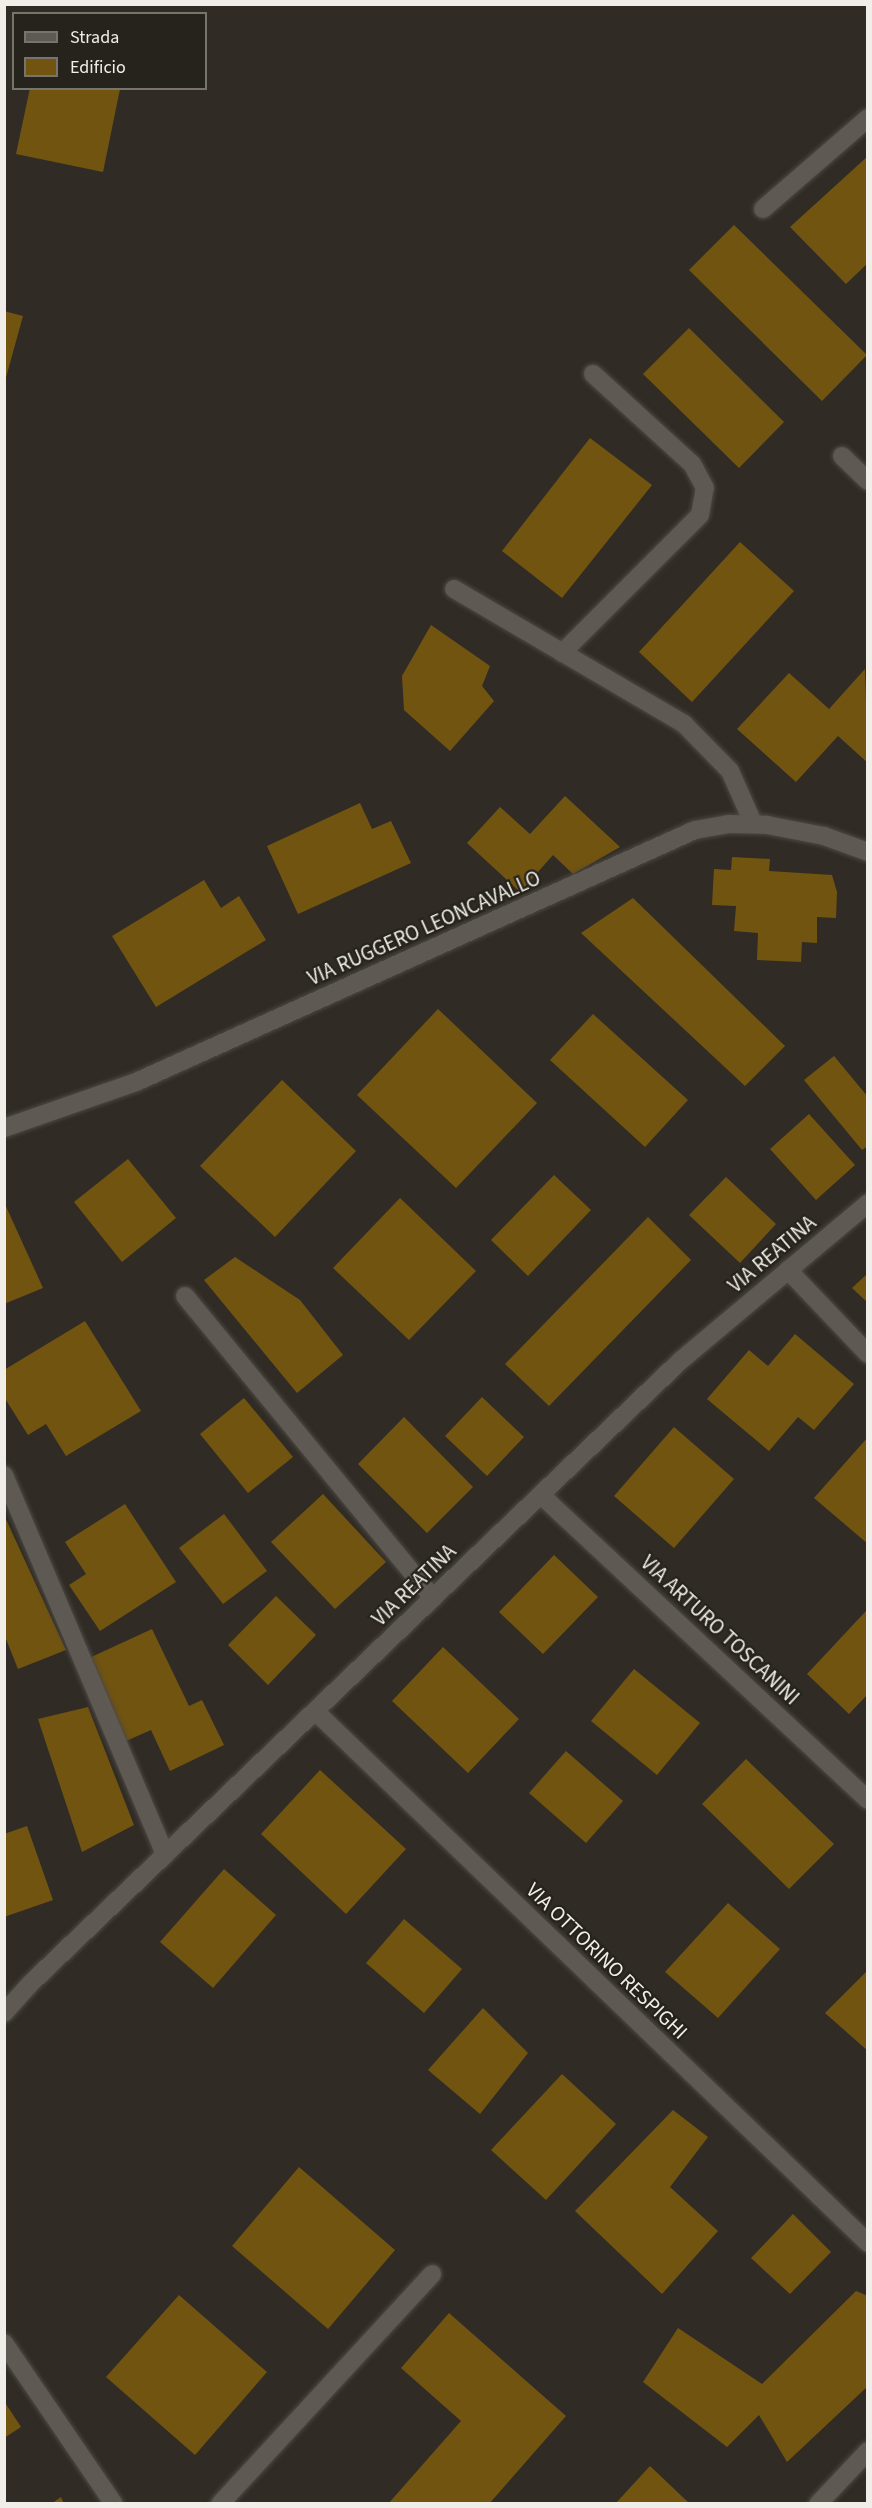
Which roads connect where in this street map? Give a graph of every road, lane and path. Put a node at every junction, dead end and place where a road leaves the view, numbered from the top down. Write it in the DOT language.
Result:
graph roads {
  1 [pos="867,118"];
  2 [pos="763,209"];
  3 [pos="593,374"];
  4 [pos="842,456"];
  5 [pos="867,481"];
  6 [pos="454,589"];
  7 [pos="562,652"];
  8 [pos="753,823"];
  9 [pos="867,852"];
  10 [pos="4,1128"];
  11 [pos="867,1203"];
  12 [pos="788,1270"];
  13 [pos="184,1296"];
  14 [pos="867,1354"];
  15 [pos="4,1475"];
  16 [pos="541,1495"];
  17 [pos="433,1598"];
  18 [pos="315,1711"];
  19 [pos="867,1800"];
  20 [pos="165,1854"];
  21 [pos="4,2013"];
  22 [pos="867,2243"];
  23 [pos="432,2274"];
  24 [pos="4,2343"];
  25 [pos="867,2451"];
  26 [pos="114,2504"];
  27 [pos="220,2504"];
  28 [pos="818,2504"];
  1 -- 2 [label="street"];
  3 -- 7 [label="street"];
  4 -- 5 [label="street"];
  6 -- 7 [label="street"];
  7 -- 8 [label="street"];
  8 -- 9 [label="street, VIA RUGGERO LEONCAVALLO"];
  8 -- 10 [label="street, VIA RUGGERO LEONCAVALLO"];
  11 -- 12 [label="street, VIA REATINA"];
  12 -- 14 [label="street"];
  12 -- 16 [label="street, VIA REATINA"];
  13 -- 17 [label="street"];
  15 -- 20 [label="street"];
  16 -- 17 [label="street, VIA REATINA"];
  16 -- 19 [label="street, VIA ARTURO TOSCANINI"];
  17 -- 18 [label="street, VIA REATINA"];
  18 -- 20 [label="street, VIA REATINA"];
  18 -- 22 [label="street, VIA OTTORINO RESPIGHI"];
  20 -- 21 [label="street, VIA REATINA"];
  23 -- 27 [label="street"];
  24 -- 26 [label="street"];
  25 -- 28 [label="street"];
}
